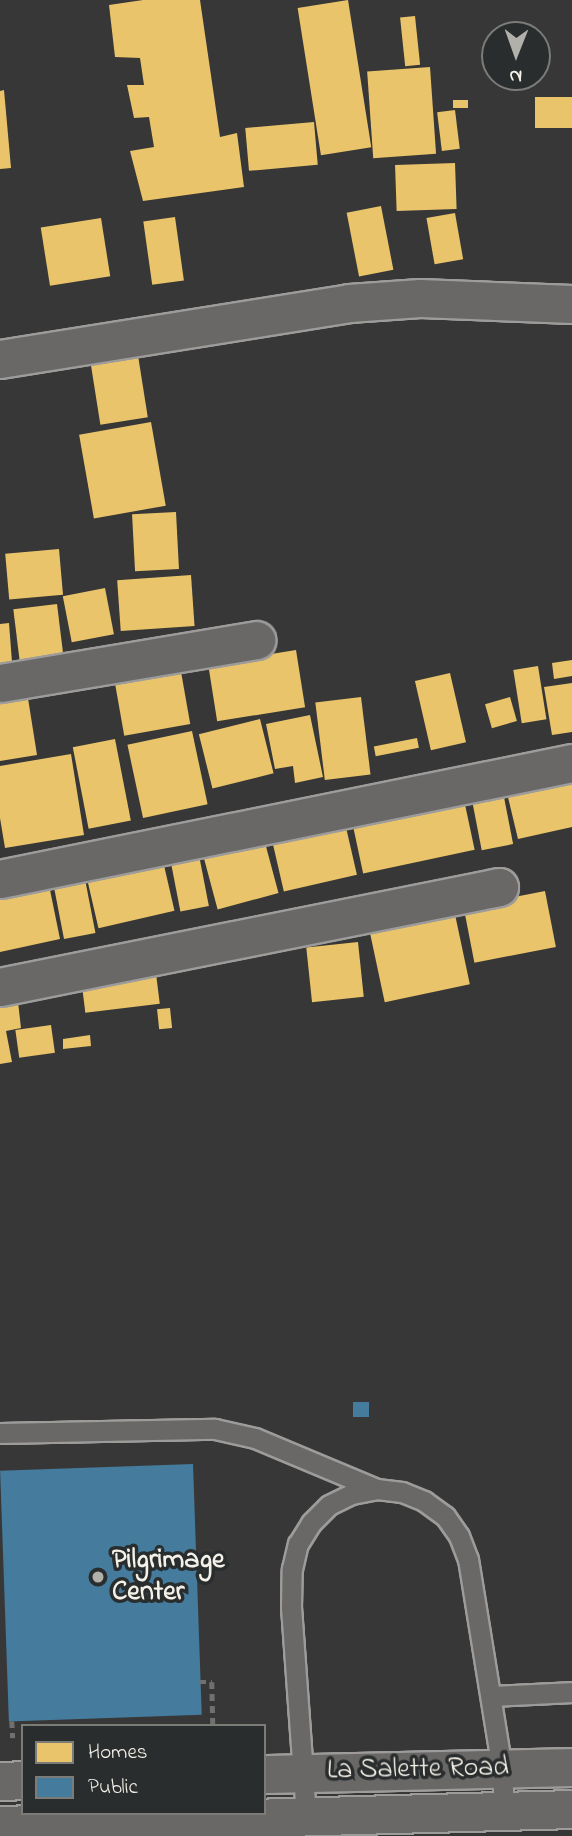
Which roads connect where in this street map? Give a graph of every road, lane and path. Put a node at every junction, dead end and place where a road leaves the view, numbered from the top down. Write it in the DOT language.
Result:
graph roads {
  1 [pos="572,304"];
  2 [pos="0,359"];
  3 [pos="256,640"];
  4 [pos="0,684"];
  5 [pos="572,763"];
  6 [pos="0,879"];
  7 [pos="499,887"];
  8 [pos="0,987"];
  9 [pos="0,1433"];
  10 [pos="377,1489"];
  11 [pos="199,1682"];
  12 [pos="572,1692"];
  13 [pos="491,1696"];
  14 [pos="12,1721"];
  15 [pos="213,1724"];
  16 [pos="13,1735"];
  17 [pos="572,1767"];
  18 [pos="502,1768"];
  19 [pos="302,1773"];
  20 [pos="266,1774"];
  21 [pos="21,1780"];
  22 [pos="0,1781"];
  23 [pos="572,1809"];
  24 [pos="504,1811"];
  25 [pos="306,1816"];
  26 [pos="23,1825"];
  1 -- 2 [label="street"];
  3 -- 4 [label="street"];
  5 -- 6 [label="street"];
  7 -- 8 [label="street"];
  9 -- 10 [label="lane"];
  10 -- 13 [label="lane"];
  10 -- 19 [label="lane"];
  11 -- 15 [label="path"];
  12 -- 13 [label="lane"];
  13 -- 18 [label="lane"];
  14 -- 16 [label="path"];
  17 -- 18 [label="street, La Salette Road"];
  18 -- 19 [label="street, La Salette Road"];
  18 -- 24 [label="lane"];
  19 -- 20 [label="street, La Salette Road"];
  19 -- 25 [label="lane"];
  21 -- 22 [label="street"];
  23 -- 24 [label="street, La Salette Road"];
  24 -- 25 [label="street, La Salette Road"];
  25 -- 26 [label="street, La Salette Road"];
}
